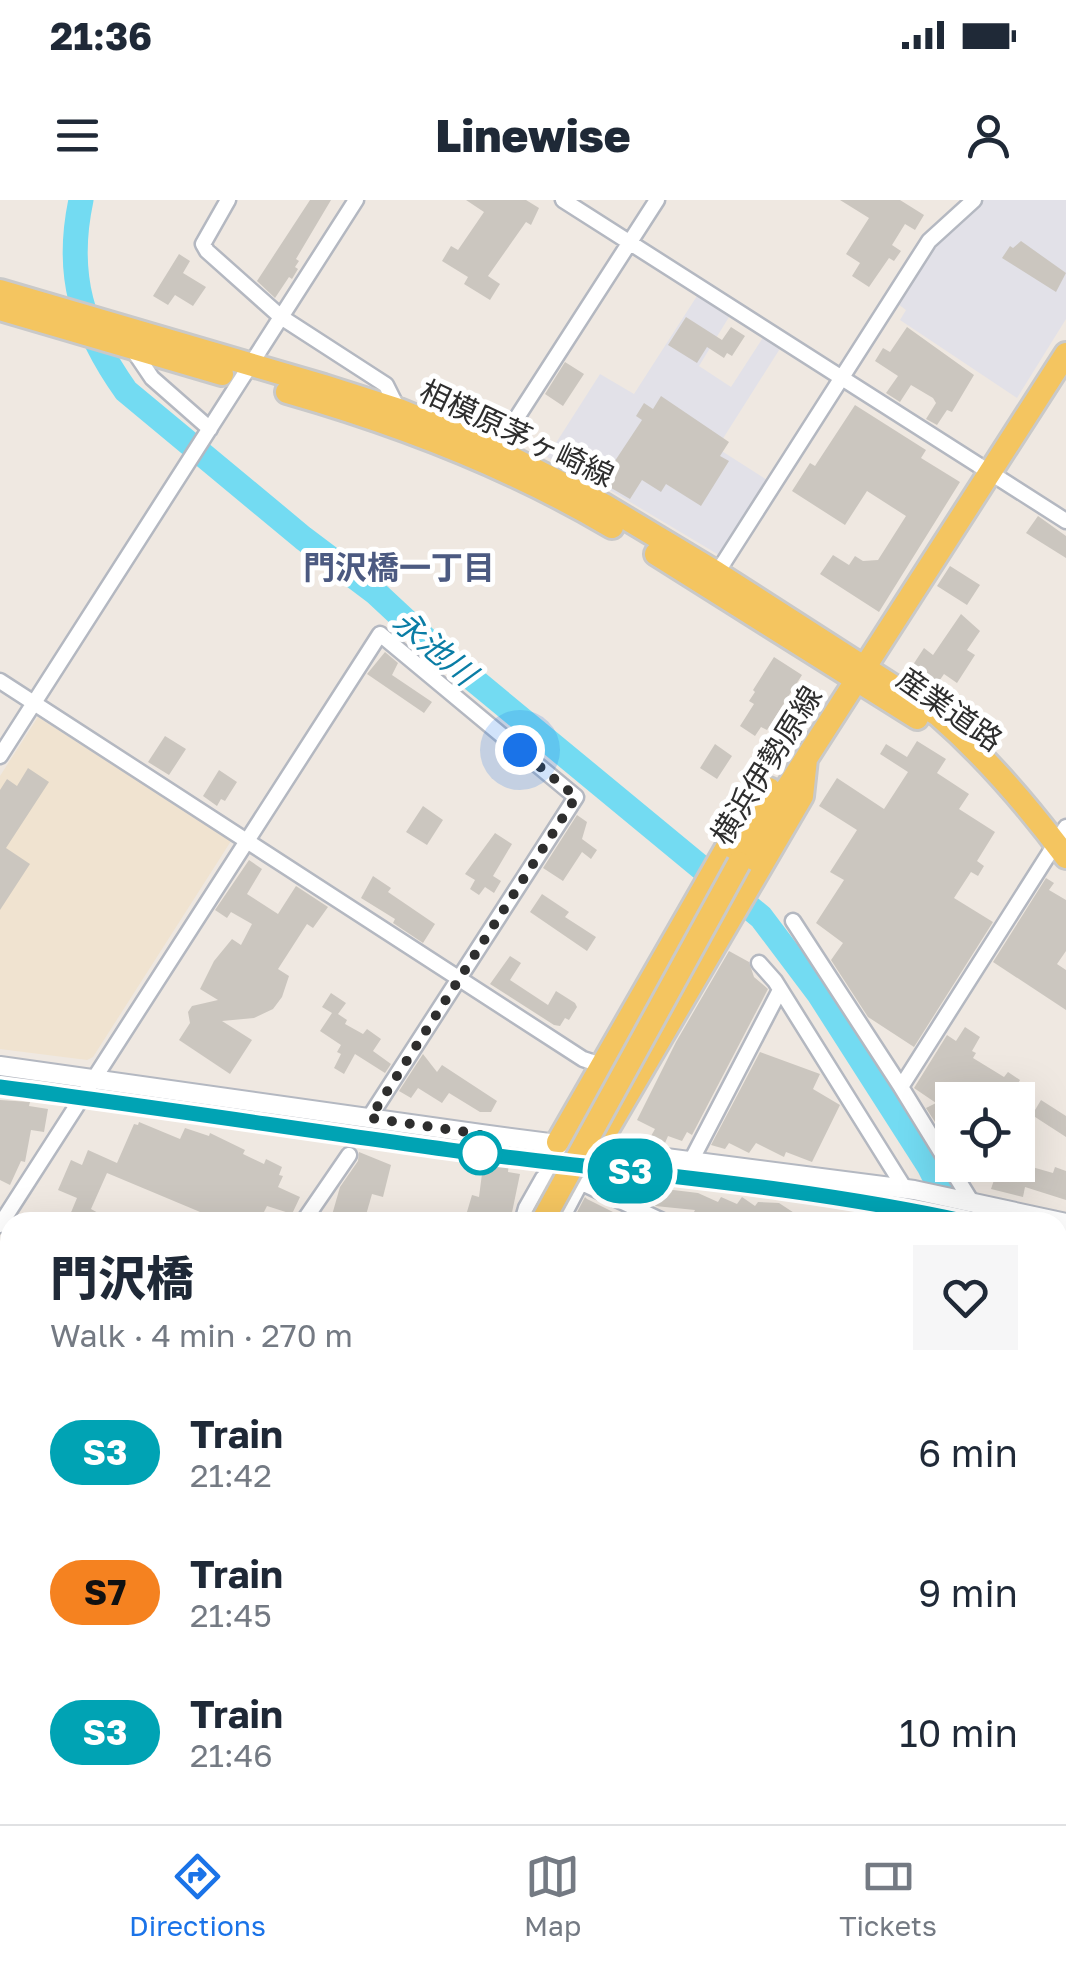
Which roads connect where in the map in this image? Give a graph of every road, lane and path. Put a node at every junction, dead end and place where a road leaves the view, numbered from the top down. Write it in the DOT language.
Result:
graph roads {
  1 [pos="228,200"];
  2 [pos="356,200"];
  3 [pos="563,200"];
  4 [pos="657,200"];
  5 [pos="974,200"];
  6 [pos="630,242"];
  7 [pos="0,291"];
  8 [pos="0,309"];
  9 [pos="281,317"];
  10 [pos="73,322"];
  11 [pos="120,331"];
  12 [pos="1066,354"];
  13 [pos="246,373"];
  14 [pos="842,379"];
  15 [pos="398,410"];
  16 [pos="209,430"];
  17 [pos="496,450"];
  18 [pos="990,473"];
  19 [pos="1066,521"];
  20 [pos="716,573"];
  21 [pos="859,673"];
  22 [pos="0,682"];
  23 [pos="33,702"];
  24 [pos="0,756"];
  25 [pos="246,839"];
  26 [pos="1062,842"];
  27 [pos="741,862"];
  28 [pos="794,921"];
  29 [pos="759,963"];
  30 [pos="460,977"];
  31 [pos="780,990"];
  32 [pos="0,1066"];
  33 [pos="604,1066"];
  34 [pos="94,1078"];
  35 [pos="901,1086"];
  36 [pos="370,1118"];
  37 [pos="558,1142"];
  38 [pos="598,1147"];
  39 [pos="350,1154"];
  40 [pos="691,1161"];
  41 [pos="580,1184"];
  42 [pos="909,1189"];
  43 [pos="967,1200"];
  44 [pos="9,1212"];
  45 [pos="310,1212"];
  46 [pos="525,1212"];
  47 [pos="548,1212"];
  48 [pos="565,1212"];
  49 [pos="643,1212"];
  50 [pos="1016,1212"];
  1 -- 9 [label="street"];
  2 -- 9 [label="street"];
  3 -- 6 [label="street"];
  4 -- 6 [label="street"];
  5 -- 14 [label="street"];
  6 -- 14 [label="street"];
  6 -- 17 [label="street"];
  7 -- 10 [label="main road"];
  8 -- 10 [label="main road"];
  9 -- 13 [label="street"];
  9 -- 15 [label="street"];
  10 -- 11 [label="main road, 相模原茅ヶ崎線"];
  11 -- 13 [label="main road, 相模原茅ヶ崎線"];
  11 -- 16 [label="street"];
  12 -- 18 [label="main road, 横浜伊勢原線"];
  13 -- 15 [label="main road, 相模原茅ヶ崎線"];
  13 -- 16 [label="street"];
  13 -- 21 [label="main road, 相模原茅ヶ崎線"];
  14 -- 18 [label="street"];
  14 -- 20 [label="street"];
  15 -- 17 [label="main road, 相模原茅ヶ崎線"];
  16 -- 23 [label="street"];
  17 -- 20 [label="main road, 相模原茅ヶ崎線"];
  18 -- 19 [label="street"];
  18 -- 21 [label="main road, 横浜伊勢原線"];
  20 -- 21 [label="main road, 相模原茅ヶ崎線"];
  21 -- 26 [label="main road, 産業道路"];
  21 -- 27 [label="main road, 横浜伊勢原線"];
  22 -- 23 [label="street"];
  23 -- 24 [label="street"];
  23 -- 25 [label="street"];
  25 -- 30 [label="street"];
  25 -- 30 [label="street"];
  25 -- 34 [label="street"];
  26 -- 35 [label="street"];
  27 -- 33 [label="main road"];
  27 -- 38 [label="main road"];
  27 -- 47 [label="main road, 横浜伊勢原線, bridge"];
  28 -- 35 [label="street"];
  29 -- 31 [label="street"];
  30 -- 33 [label="street"];
  30 -- 36 [label="street"];
  31 -- 40 [label="street"];
  31 -- 42 [label="street"];
  32 -- 34 [label="street"];
  33 -- 37 [label="main road"];
  34 -- 36 [label="street"];
  34 -- 44 [label="street"];
  35 -- 43 [label="street"];
  36 -- 37 [label="street"];
  37 -- 38 [label="street"];
  38 -- 40 [label="street"];
  39 -- 45 [label="street"];
  40 -- 42 [label="street"];
  41 -- 46 [label="street"];
  41 -- 48 [label="street"];
  41 -- 49 [label="street"];
  42 -- 43 [label="street"];
  43 -- 50 [label="street"];
}
